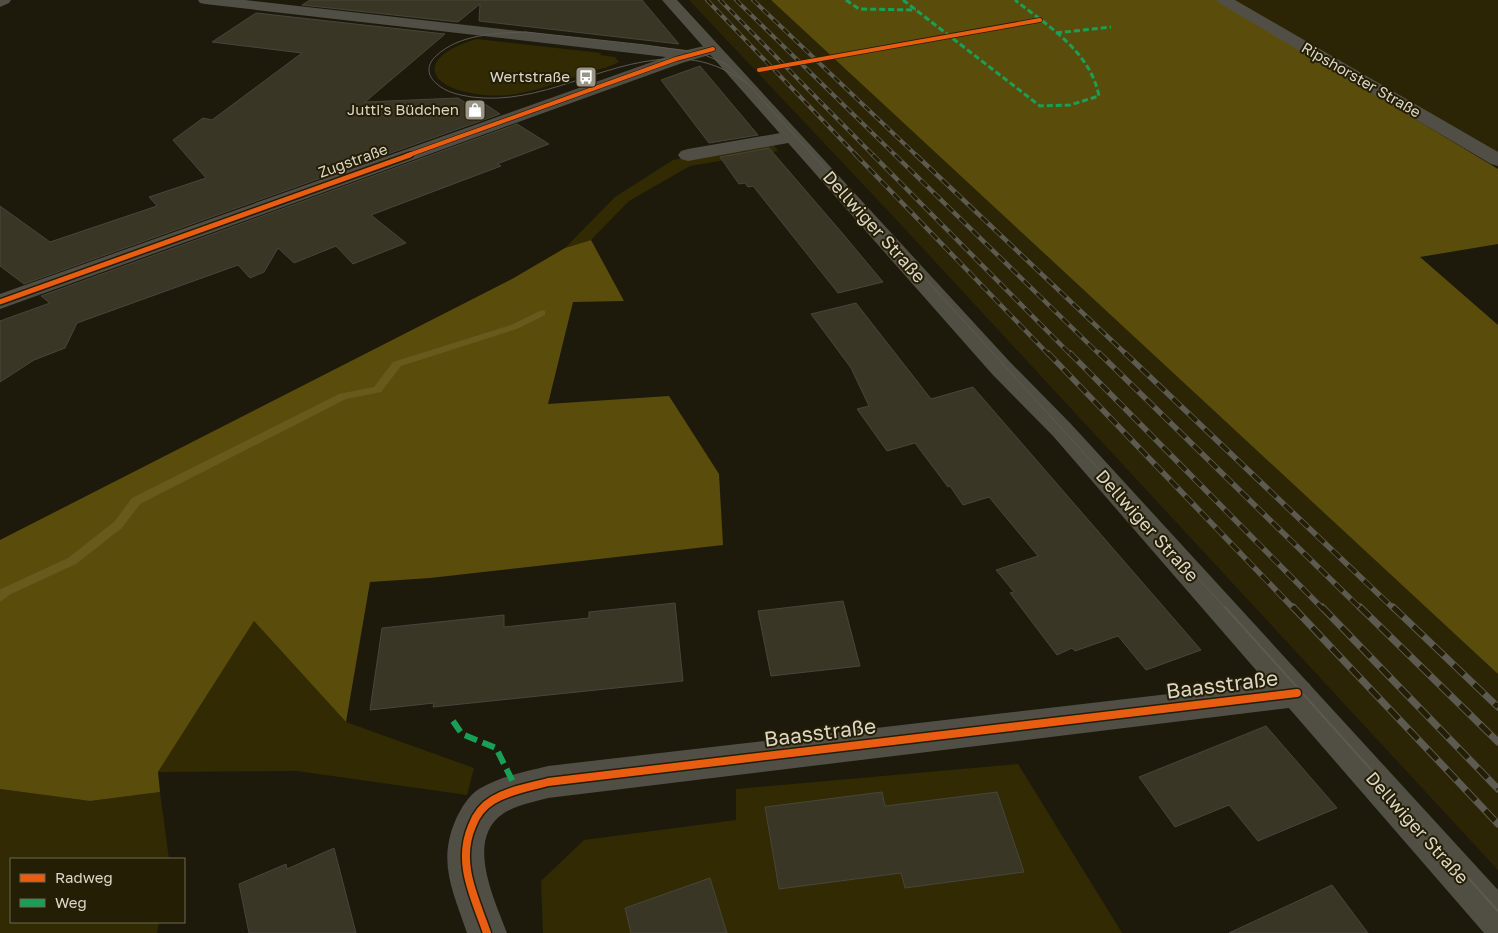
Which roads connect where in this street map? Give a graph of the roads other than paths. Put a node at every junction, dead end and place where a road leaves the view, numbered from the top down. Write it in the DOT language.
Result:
graph roads {
  1 [pos="4,0"];
  2 [pos="205,0"];
  3 [pos="669,0"];
  4 [pos="1224,0"];
  5 [pos="0,2"];
  6 [pos="713,50"];
  7 [pos="689,54"];
  8 [pos="792,137"];
  9 [pos="688,155"];
  10 [pos="1498,160"];
  11 [pos="1,301"];
  12 [pos="1297,693"];
  13 [pos="1498,919"];
  14 [pos="487,933"];
  1 -- 5 [label="street"];
  2 -- 7 [label="street"];
  3 -- 6 [label="main road, Dellwiger Straße"];
  4 -- 10 [label="street, Ripshorster Straße"];
  6 -- 7 [label="street, Zugstraße"];
  6 -- 8 [label="main road, Dellwiger Straße"];
  7 -- 11 [label="street, Zugstraße"];
  8 -- 9 [label="street"];
  8 -- 12 [label="main road, Dellwiger Straße"];
  12 -- 13 [label="main road, Dellwiger Straße"];
  12 -- 14 [label="street, Baasstraße"];
}
